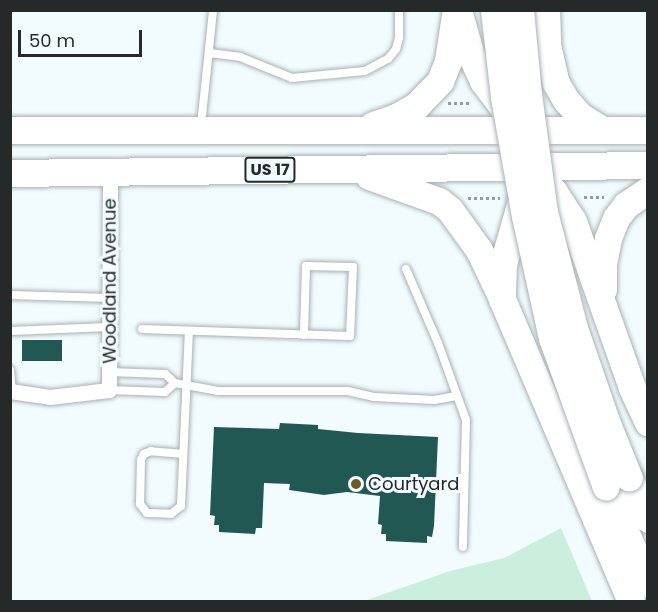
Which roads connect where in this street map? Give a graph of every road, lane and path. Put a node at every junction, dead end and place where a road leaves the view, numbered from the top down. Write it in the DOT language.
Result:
graph roads {
  1 [pos="213,10"];
  2 [pos="399,10"];
  3 [pos="457,10"];
  4 [pos="494,10"];
  5 [pos="520,10"];
  6 [pos="546,10"];
  7 [pos="547,45"];
  8 [pos="208,53"];
  9 [pos="483,102"];
  10 [pos="442,103"];
  11 [pos="10,130"];
  12 [pos="201,130"];
  13 [pos="360,130"];
  14 [pos="521,130"];
  15 [pos="602,130"];
  16 [pos="648,130"];
  17 [pos="529,165"];
  18 [pos="648,165"];
  19 [pos="348,170"];
  20 [pos="110,172"];
  21 [pos="10,173"];
  22 [pos="648,190"];
  23 [pos="607,196"];
  24 [pos="458,198"];
  25 [pos="505,198"];
  26 [pos="578,198"];
  27 [pos="406,269"];
  28 [pos="10,295"];
  29 [pos="109,298"];
  30 [pos="502,299"];
  31 [pos="604,302"];
  32 [pos="109,327"];
  33 [pos="142,329"];
  34 [pos="10,331"];
  35 [pos="189,331"];
  36 [pos="304,335"];
  37 [pos="10,370"];
  38 [pos="109,372"];
  39 [pos="175,383"];
  40 [pos="186,385"];
  41 [pos="109,390"];
  42 [pos="11,391"];
  43 [pos="457,396"];
  44 [pos="648,422"];
  45 [pos="183,454"];
  46 [pos="618,482"];
  47 [pos="648,519"];
  48 [pos="463,547"];
  49 [pos="648,584"];
  50 [pos="631,602"];
  1 -- 8 [label="lane"];
  2 -- 8 [label="lane"];
  3 -- 13 [label="highway"];
  3 -- 14 [label="highway"];
  4 -- 46 [label="highway, bridge"];
  5 -- 46 [label="highway, bridge"];
  6 -- 7 [label="highway"];
  7 -- 14 [label="highway"];
  7 -- 15 [label="highway"];
  8 -- 12 [label="lane"];
  9 -- 10 [label="path"];
  11 -- 12 [label="highway"];
  12 -- 13 [label="highway"];
  13 -- 14 [label="highway"];
  14 -- 15 [label="highway"];
  14 -- 17 [label="highway"];
  15 -- 16 [label="highway"];
  17 -- 18 [label="highway, US 17"];
  17 -- 19 [label="highway, US 17"];
  17 -- 30 [label="highway"];
  17 -- 31 [label="highway"];
  19 -- 20 [label="highway, US 17"];
  19 -- 30 [label="highway"];
  20 -- 21 [label="highway, US 17"];
  20 -- 29 [label="street, Woodland Avenue"];
  22 -- 31 [label="highway"];
  23 -- 26 [label="path"];
  24 -- 25 [label="path"];
  27 -- 43 [label="lane"];
  28 -- 29 [label="lane"];
  29 -- 32 [label="street, Woodland Avenue"];
  30 -- 50 [label="highway"];
  31 -- 44 [label="highway"];
  32 -- 34 [label="lane"];
  32 -- 38 [label="street, Woodland Avenue"];
  33 -- 35 [label="lane"];
  35 -- 36 [label="lane"];
  35 -- 40 [label="lane"];
  36 -- 36 [label="lane"];
  37 -- 42 [label="lane"];
  38 -- 39 [label="lane"];
  38 -- 41 [label="street, Woodland Avenue"];
  39 -- 40 [label="lane"];
  39 -- 41 [label="lane"];
  40 -- 43 [label="lane"];
  40 -- 45 [label="lane"];
  41 -- 42 [label="street"];
  43 -- 48 [label="lane"];
  45 -- 45 [label="lane"];
  46 -- 47 [label="highway"];
  46 -- 49 [label="highway"];
}
